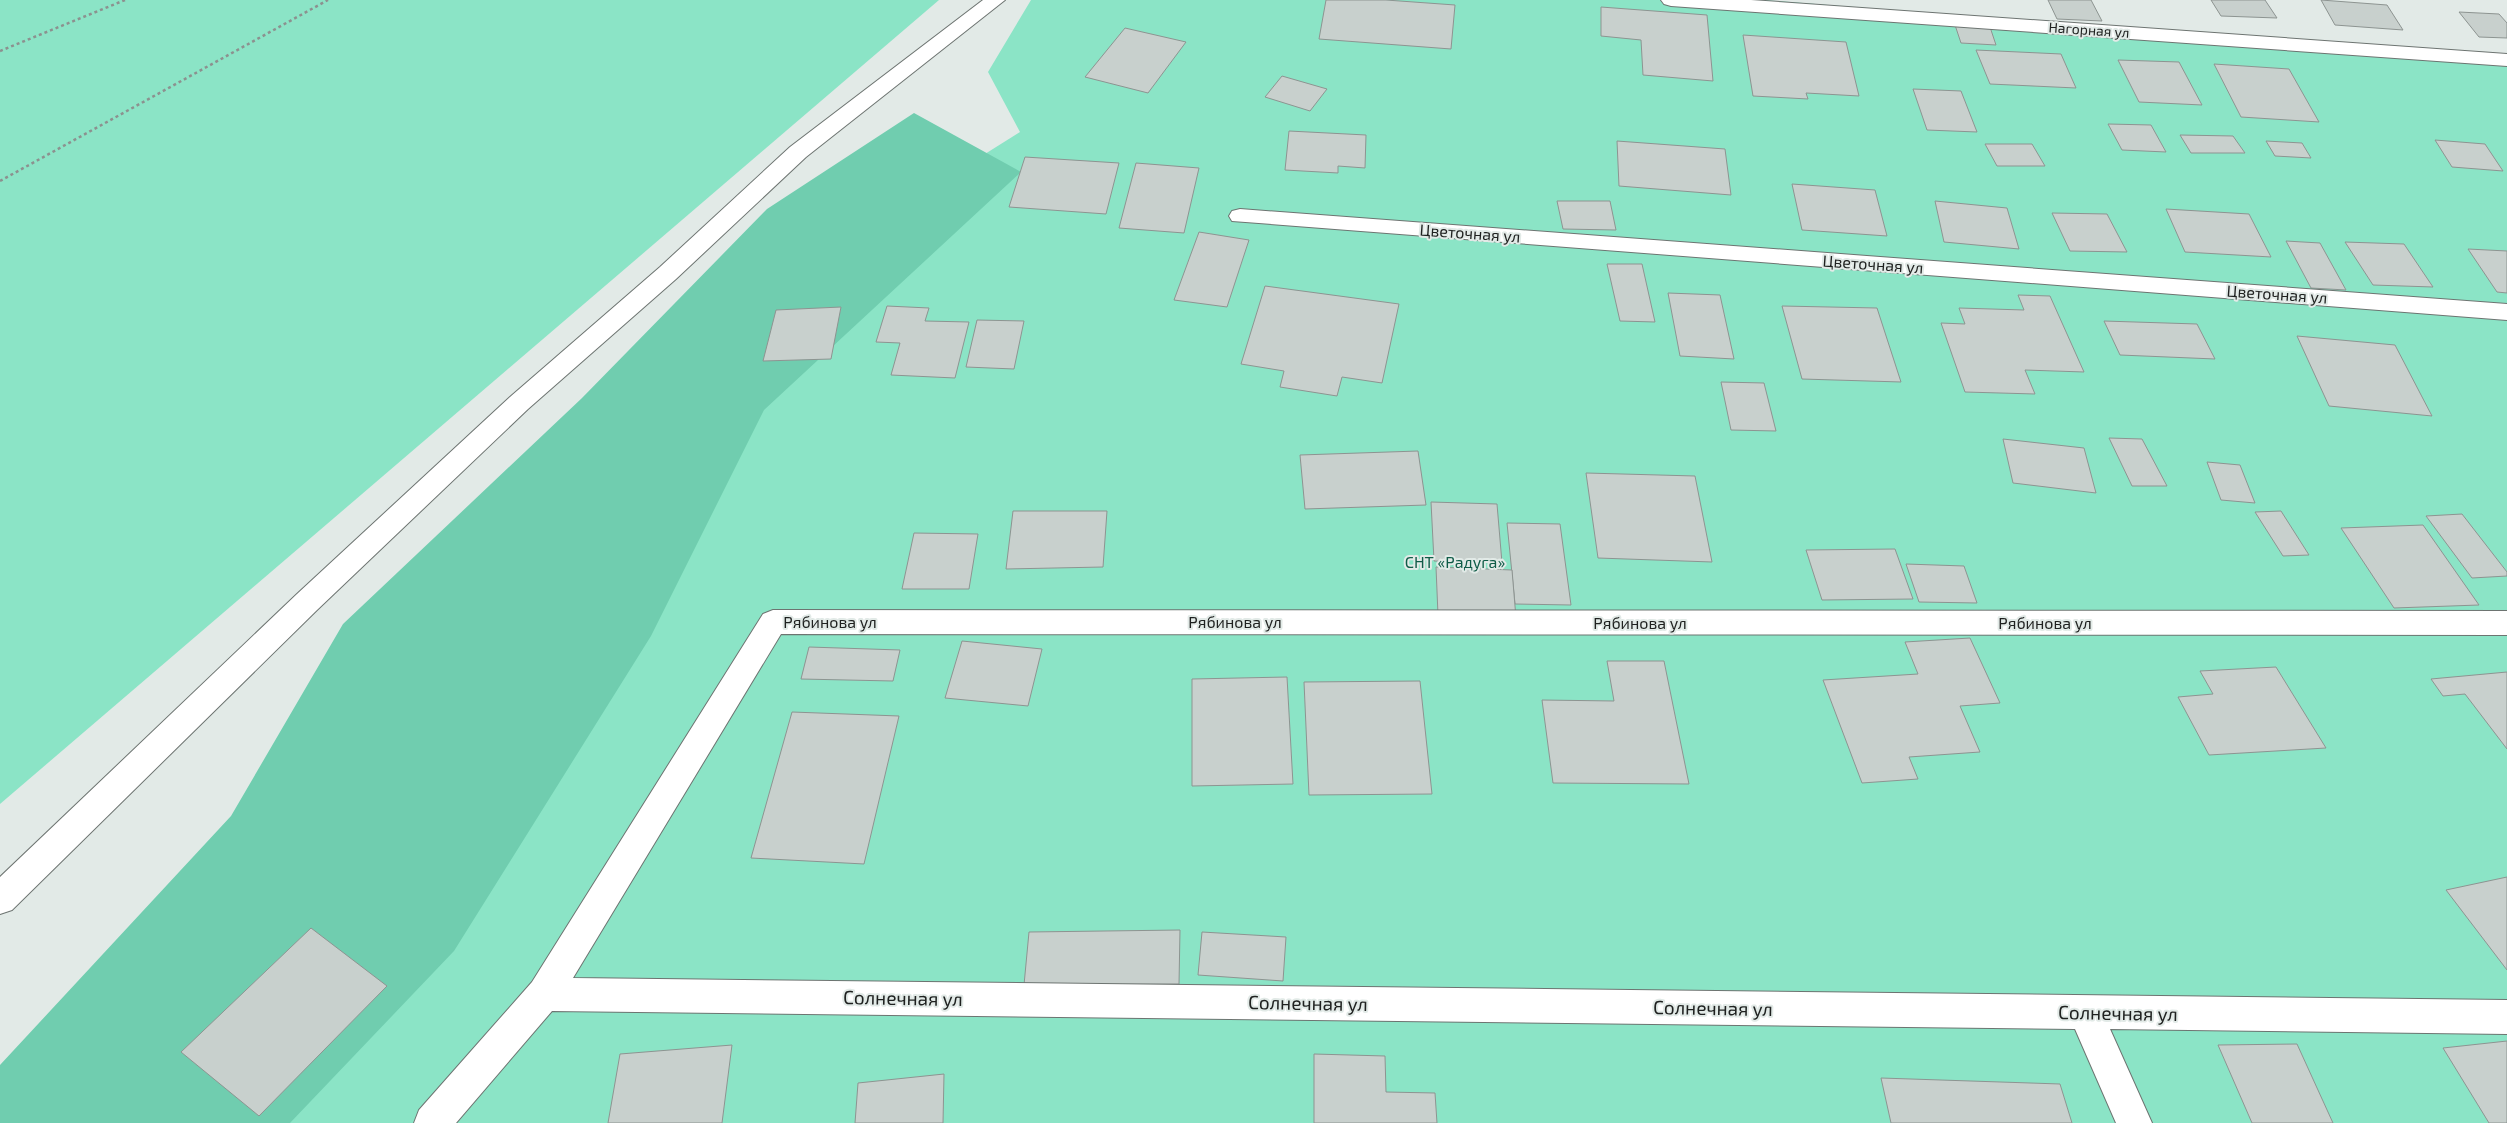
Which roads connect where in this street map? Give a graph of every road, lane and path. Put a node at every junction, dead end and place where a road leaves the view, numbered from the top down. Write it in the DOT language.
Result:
graph roads {
  1 [pos="125,0"];
  2 [pos="328,0"];
  3 [pos="995,0"];
  4 [pos="1671,0"];
  5 [pos="0,51"];
  6 [pos="2507,60"];
  7 [pos="0,181"];
  8 [pos="1240,216"];
  9 [pos="2507,312"];
  10 [pos="2507,623"];
  11 [pos="0,899"];
  12 [pos="544,994"];
  13 [pos="2085,1013"];
  14 [pos="2507,1017"];
  15 [pos="432,1123"];
  16 [pos="2134,1123"];
  1 -- 5 [label="path"];
  2 -- 7 [label="path"];
  3 -- 11 [label="street"];
  4 -- 6 [label="street, Нагорная ул"];
  8 -- 9 [label="street, Цветочная ул"];
  10 -- 12 [label="street, Рябинова ул"];
  12 -- 13 [label="street, Солнечная ул"];
  12 -- 15 [label="street"];
  13 -- 14 [label="street, Солнечная ул"];
  13 -- 16 [label="street"];
}
